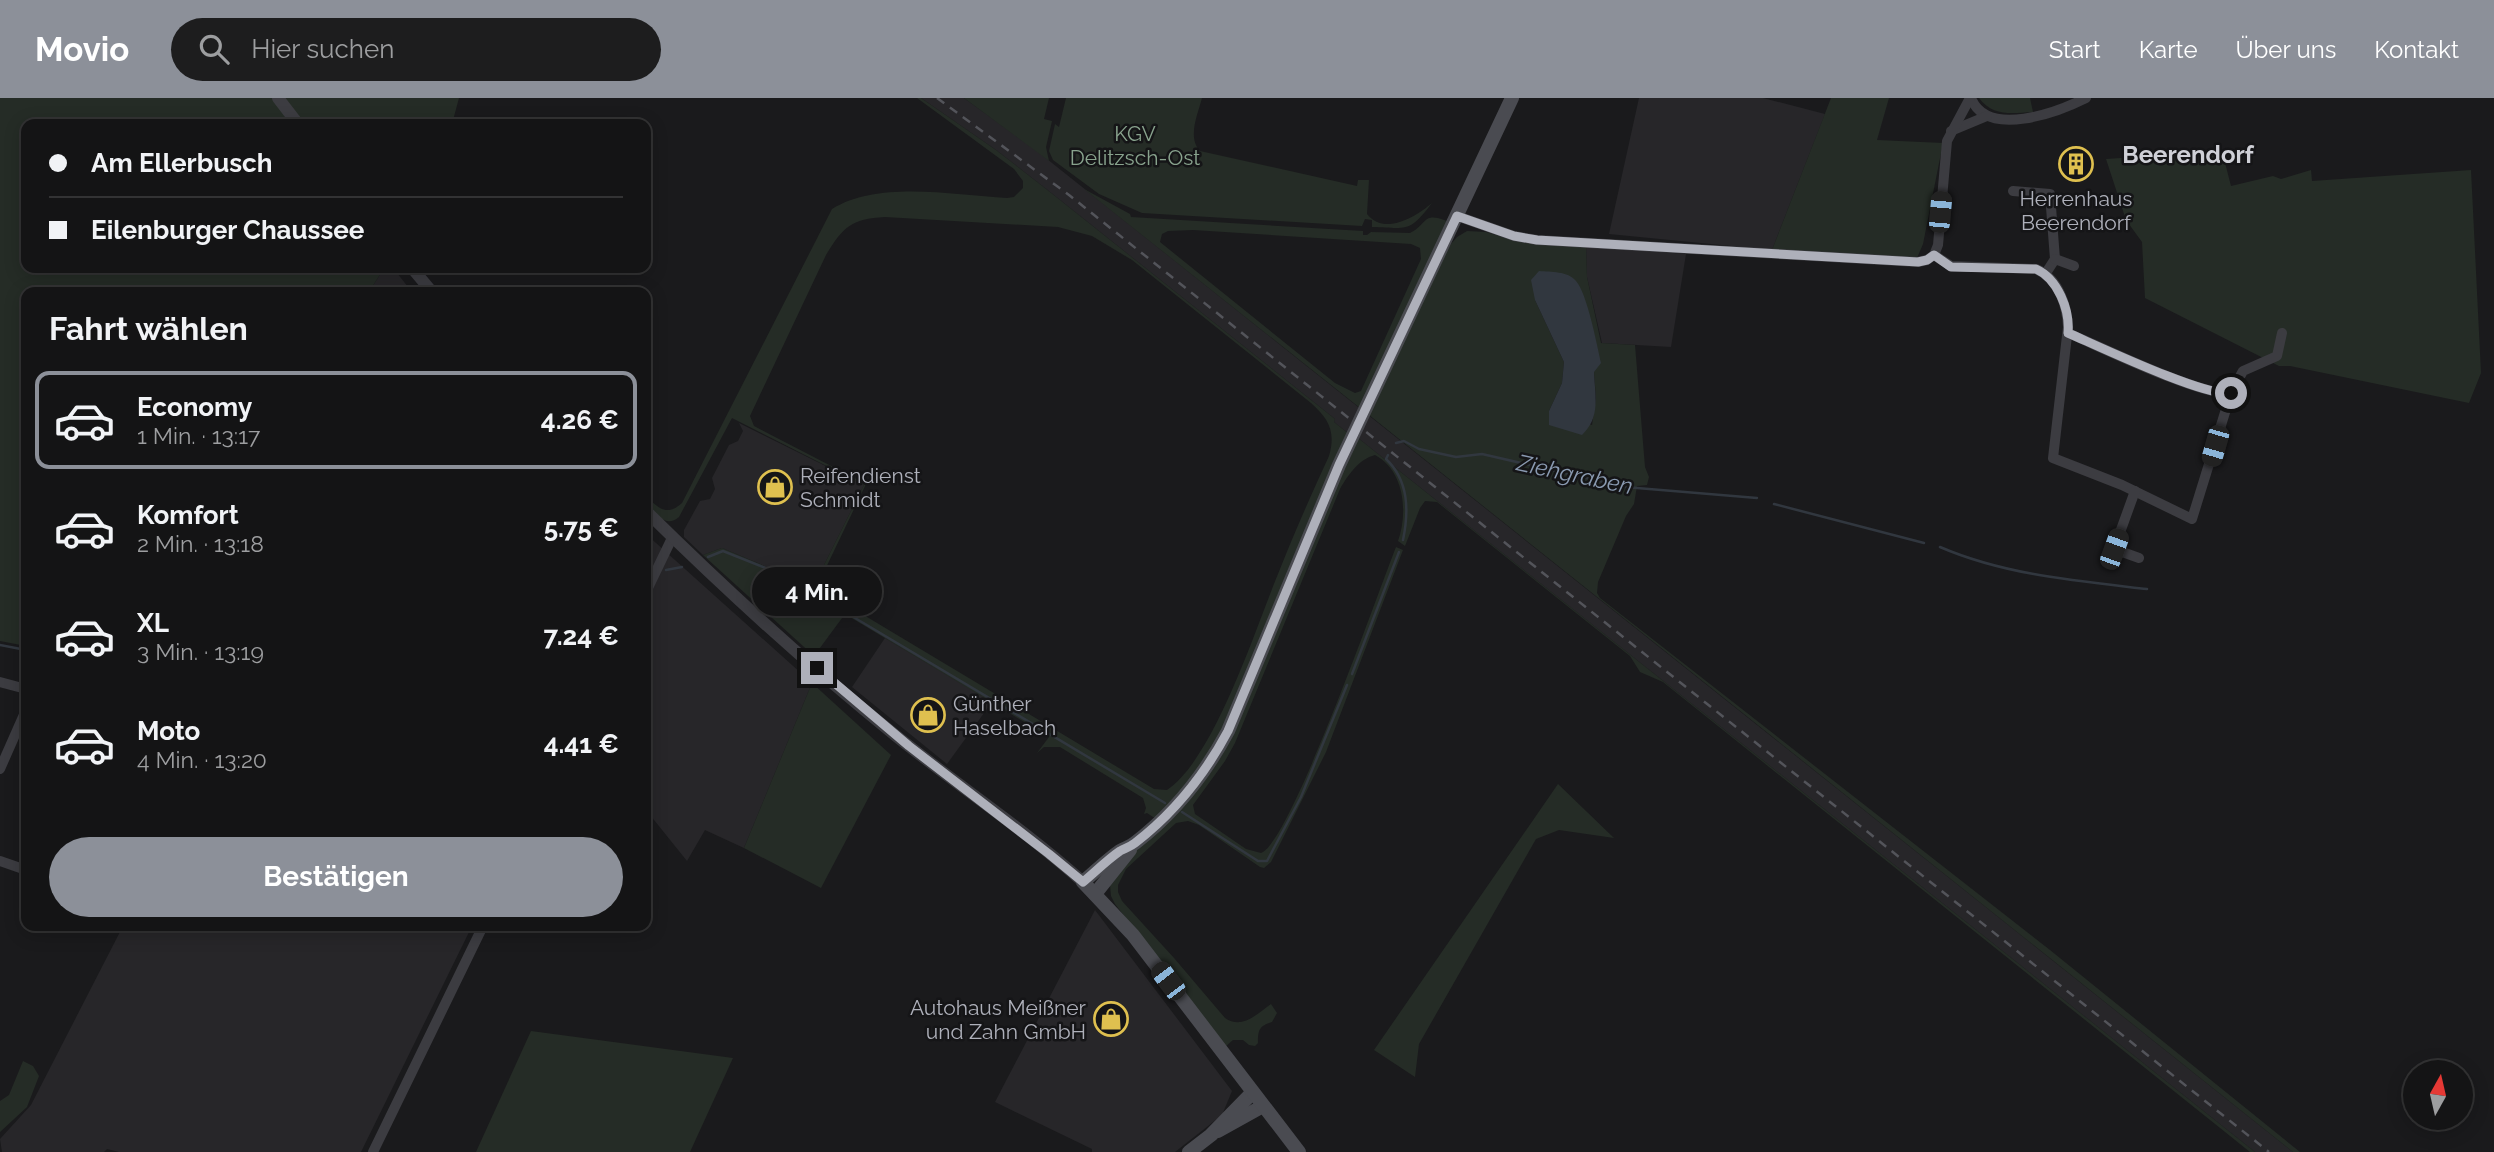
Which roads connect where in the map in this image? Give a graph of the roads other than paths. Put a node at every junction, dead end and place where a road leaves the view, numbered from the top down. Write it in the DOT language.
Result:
graph roads {
  1 [pos="278,98"];
  2 [pos="1512,98"];
  3 [pos="1971,98"];
  4 [pos="2086,98"];
  5 [pos="1987,116"];
  6 [pos="294,119"];
  7 [pos="1951,131"];
  8 [pos="2013,191"];
  9 [pos="1457,216"];
  10 [pos="1934,255"];
  11 [pos="2055,259"];
  12 [pos="2074,266"];
  13 [pos="416,273"];
  14 [pos="2046,273"];
  15 [pos="428,287"];
  16 [pos="2068,333"];
  17 [pos="2282,333"];
  18 [pos="2231,393"];
  19 [pos="2135,491"];
  20 [pos="651,516"];
  21 [pos="673,538"];
  22 [pos="2138,558"];
  23 [pos="651,582"];
  24 [pos="0,682"];
  25 [pos="21,688"];
  26 [pos="21,721"];
  27 [pos="0,769"];
  28 [pos="1132,845"];
  29 [pos="0,861"];
  30 [pos="21,868"];
  31 [pos="1083,882"];
  32 [pos="1095,894"];
  33 [pos="481,931"];
  34 [pos="1252,1093"];
  35 [pos="1263,1106"];
  36 [pos="1211,1135"];
  37 [pos="373,1152"];
  38 [pos="1189,1152"];
  39 [pos="1299,1152"];
  1 -- 6 [label="street"];
  2 -- 9 [label="main road"];
  3 -- 5 [label="street"];
  3 -- 7 [label="street"];
  4 -- 5 [label="street"];
  5 -- 7 [label="street"];
  7 -- 10 [label="street"];
  8 -- 11 [label="street"];
  9 -- 10 [label="street"];
  9 -- 28 [label="main road"];
  10 -- 14 [label="street"];
  11 -- 12 [label="street"];
  11 -- 14 [label="street"];
  13 -- 15 [label="street"];
  14 -- 16 [label="street"];
  16 -- 18 [label="street"];
  16 -- 19 [label="street"];
  17 -- 18 [label="street"];
  18 -- 19 [label="street"];
  19 -- 22 [label="street"];
  20 -- 21 [label="street"];
  21 -- 23 [label="street"];
  21 -- 31 [label="street"];
  24 -- 25 [label="street"];
  26 -- 27 [label="street"];
  28 -- 31 [label="main road"];
  28 -- 32 [label="main road"];
  29 -- 30 [label="street"];
  31 -- 32 [label="main road"];
  32 -- 34 [label="main road"];
  33 -- 37 [label="street"];
  34 -- 35 [label="main road"];
  34 -- 36 [label="main road"];
  35 -- 36 [label="main road"];
  35 -- 39 [label="main road"];
  36 -- 38 [label="main road"];
}
